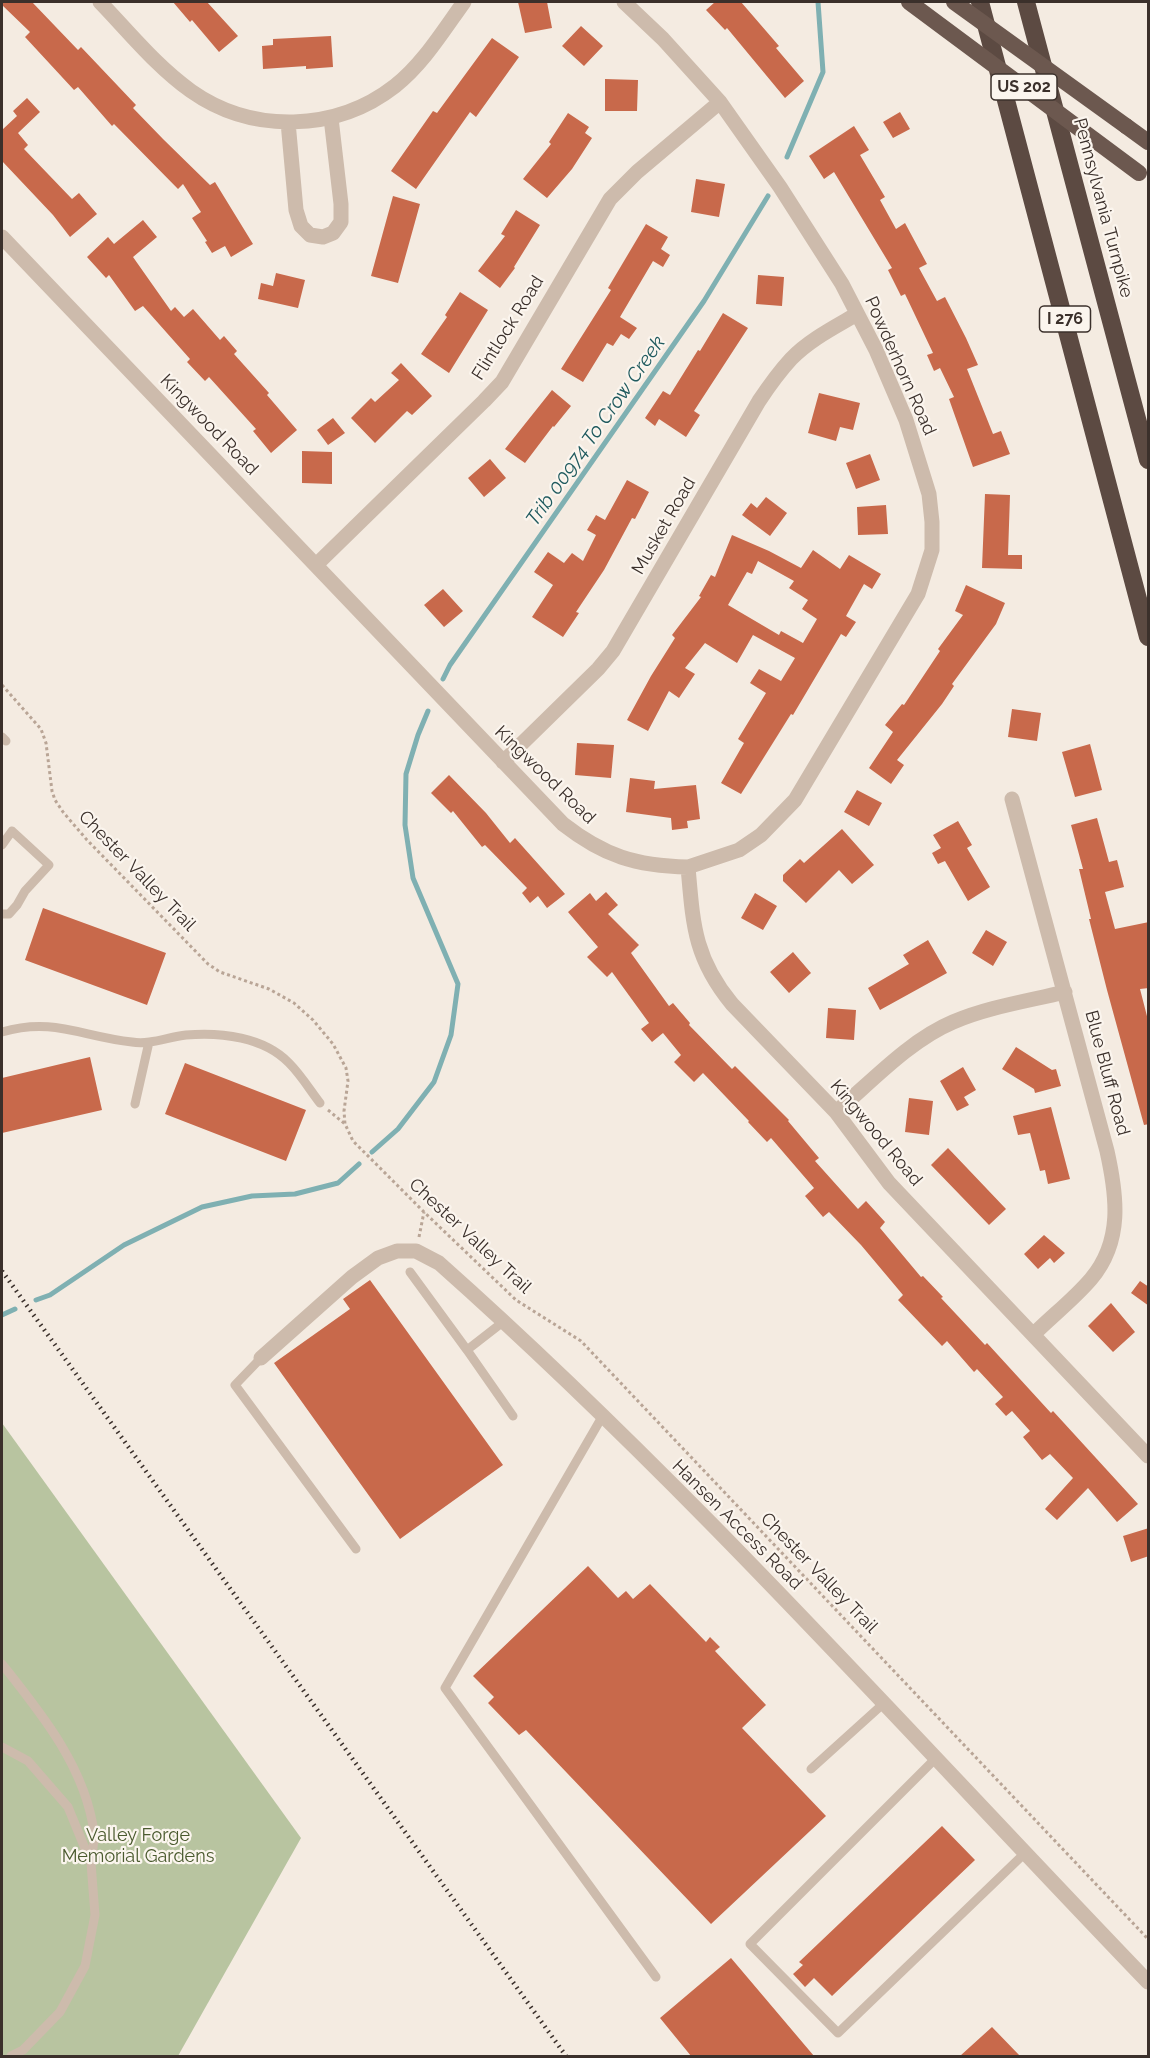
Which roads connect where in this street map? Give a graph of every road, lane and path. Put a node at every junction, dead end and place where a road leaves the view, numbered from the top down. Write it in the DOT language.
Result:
graph roads {
  1 [pos="100,2"];
  2 [pos="464,2"];
  3 [pos="624,2"];
  4 [pos="909,2"];
  5 [pos="954,2"];
  6 [pos="980,2"];
  7 [pos="1026,2"];
  8 [pos="720,102"];
  9 [pos="331,118"];
  10 [pos="288,122"];
  11 [pos="1149,142"];
  12 [pos="1144,177"];
  13 [pos="2,237"];
  14 [pos="1105,293"];
  15 [pos="857,314"];
  16 [pos="1149,415"];
  17 [pos="1149,460"];
  18 [pos="316,565"];
  19 [pos="1149,637"];
  20 [pos="2,685"];
  21 [pos="503,762"];
  22 [pos="1012,799"];
  23 [pos="2,845"];
  24 [pos="688,867"];
  25 [pos="2,914"];
  26 [pos="1065,992"];
  27 [pos="2,1032"];
  28 [pos="150,1041"];
  29 [pos="320,1103"];
  30 [pos="135,1104"];
  31 [pos="836,1112"];
  32 [pos="345,1124"];
  33 [pos="424,1212"];
  34 [pos="416,1251"];
  35 [pos="410,1272"];
  36 [pos="503,1322"];
  37 [pos="1034,1334"];
  38 [pos="467,1350"];
  39 [pos="261,1358"];
  40 [pos="513,1416"];
  41 [pos="602,1417"];
  42 [pos="1149,1456"];
  43 [pos="356,1549"];
  44 [pos="2,1664"];
  45 [pos="883,1704"];
  46 [pos="2,1747"];
  47 [pos="935,1759"];
  48 [pos="811,1769"];
  49 [pos="1025,1853"];
  50 [pos="91,1863"];
  51 [pos="1149,1939"];
  52 [pos="656,1977"];
  53 [pos="1149,1982"];
  54 [pos="11,2056"];
  1 -- 10 [label="street"];
  2 -- 9 [label="street"];
  3 -- 8 [label="street, Powderhorn Road"];
  4 -- 12 [label="highway, US 202, bridge"];
  5 -- 11 [label="highway, US 202, bridge"];
  6 -- 19 [label="highway, I 276"];
  7 -- 14 [label="highway, Pennsylvania Turnpike / I 276"];
  8 -- 15 [label="street, Powderhorn Road"];
  8 -- 18 [label="street, Flintlock Road"];
  9 -- 10 [label="street"];
  9 -- 10 [label="street"];
  13 -- 18 [label="street, Kingwood Road"];
  14 -- 16 [label="highway"];
  14 -- 17 [label="highway, Pennsylvania Turnpike / I 276"];
  15 -- 21 [label="street, Musket Road"];
  15 -- 24 [label="street, Powderhorn Road"];
  18 -- 21 [label="street, Kingwood Road"];
  20 -- 32 [label="path, Chester Valley Trail"];
  21 -- 24 [label="street, Kingwood Road"];
  22 -- 26 [label="street, Blue Bluff Road"];
  23 -- 25 [label="lane"];
  24 -- 31 [label="street, Kingwood Road"];
  26 -- 31 [label="street"];
  26 -- 37 [label="street, Blue Bluff Road"];
  27 -- 28 [label="lane"];
  28 -- 29 [label="lane"];
  28 -- 30 [label="lane"];
  29 -- 32 [label="path"];
  31 -- 37 [label="street, Kingwood Road"];
  32 -- 33 [label="path, Chester Valley Trail"];
  33 -- 34 [label="path"];
  33 -- 51 [label="path, Chester Valley Trail"];
  34 -- 36 [label="street, Hansen Access Road"];
  34 -- 39 [label="street"];
  35 -- 38 [label="lane"];
  36 -- 38 [label="lane"];
  36 -- 41 [label="street, Hansen Access Road"];
  37 -- 42 [label="street, Kingwood Road"];
  38 -- 40 [label="lane"];
  39 -- 43 [label="lane"];
  41 -- 45 [label="street, Hansen Access Road"];
  41 -- 52 [label="lane"];
  44 -- 50 [label="lane"];
  45 -- 47 [label="street, Hansen Access Road"];
  45 -- 48 [label="lane"];
  46 -- 50 [label="lane"];
  47 -- 49 [label="street, Hansen Access Road"];
  47 -- 49 [label="lane"];
  49 -- 53 [label="street, Hansen Access Road"];
  50 -- 54 [label="lane"];
}
